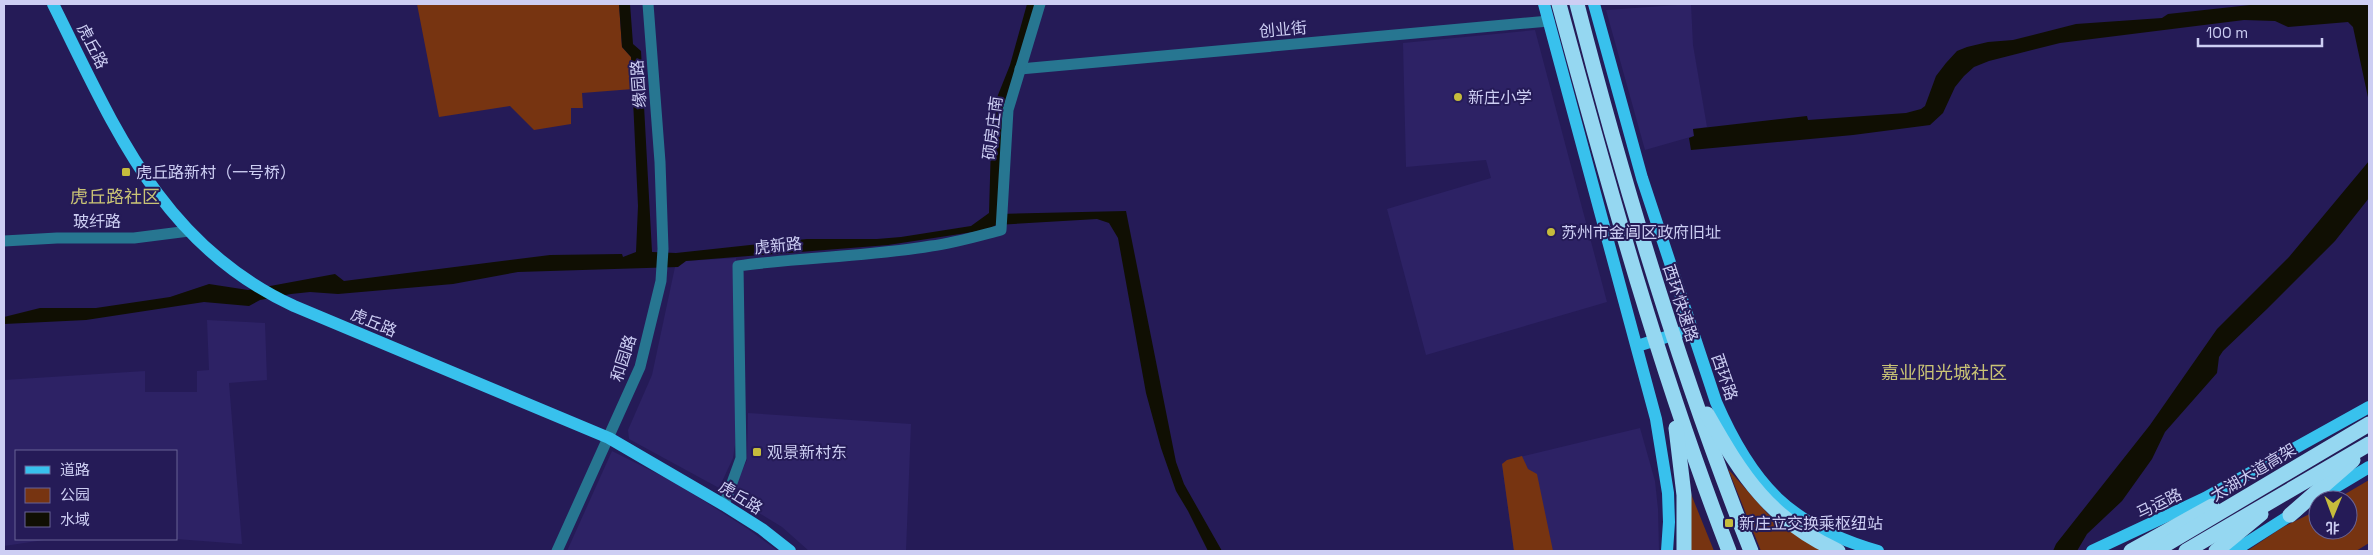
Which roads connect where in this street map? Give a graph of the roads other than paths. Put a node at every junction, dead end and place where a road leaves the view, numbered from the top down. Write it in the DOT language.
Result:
graph roads {
  1 [pos="53,4"];
  2 [pos="648,4"];
  3 [pos="1040,4"];
  4 [pos="1544,4"];
  5 [pos="1551,4"];
  6 [pos="1559,4"];
  7 [pos="1577,4"];
  8 [pos="1587,4"];
  9 [pos="1594,4"];
  10 [pos="1548,21"];
  11 [pos="1567,36"];
  12 [pos="1590,52"];
  13 [pos="1020,69"];
  14 [pos="660,162"];
  15 [pos="1002,228"];
  16 [pos="190,231"];
  17 [pos="4,241"];
  18 [pos="1692,329"];
  19 [pos="1637,346"];
  20 [pos="1689,383"];
  21 [pos="1670,387"];
  22 [pos="1702,406"];
  23 [pos="2369,407"];
  24 [pos="2369,424"];
  25 [pos="609,438"];
  26 [pos="2367,445"];
  27 [pos="2369,467"];
  28 [pos="2288,490"];
  29 [pos="724,505"];
  30 [pos="2290,515"];
  31 [pos="1842,548"];
  32 [pos="2139,550"];
  33 [pos="557,551"];
  34 [pos="790,551"];
  35 [pos="1667,551"];
  36 [pos="1684,551"];
  37 [pos="1729,551"];
  38 [pos="1751,551"];
  39 [pos="1760,551"];
  40 [pos="1878,551"];
  41 [pos="2092,551"];
  42 [pos="2186,551"];
  43 [pos="2216,551"];
  44 [pos="2234,551"];
  1 -- 16 [label="main road, 虎丘路"];
  2 -- 14 [label="street, 缘园路"];
  3 -- 13 [label="street, 硕房庄南"];
  4 -- 10 [label="main road"];
  5 -- 11 [label="highway"];
  6 -- 11 [label="highway"];
  7 -- 12 [label="highway, 西环快速路"];
  8 -- 12 [label="highway"];
  9 -- 18 [label="main road, 西环路"];
  10 -- 13 [label="street, 创业街"];
  10 -- 19 [label="main road"];
  11 -- 21 [label="highway"];
  12 -- 20 [label="highway, 西环快速路"];
  13 -- 15 [label="street, 硕房庄南"];
  14 -- 25 [label="street, 和园路"];
  15 -- 29 [label="street, 虎新路"];
  16 -- 17 [label="street, 玻纤路"];
  16 -- 25 [label="main road, 虎丘路"];
  18 -- 19 [label="main road"];
  18 -- 31 [label="main road, 西环路"];
  19 -- 35 [label="main road"];
  20 -- 22 [label="highway"];
  20 -- 38 [label="highway, 西环快速路"];
  21 -- 36 [label="highway"];
  21 -- 37 [label="highway"];
  22 -- 31 [label="highway"];
  22 -- 39 [label="highway"];
  23 -- 41 [label="main road, 马运路"];
  24 -- 32 [label="highway, 太湖大道高架"];
  25 -- 29 [label="main road, 虎丘路"];
  25 -- 33 [label="street, 和园路"];
  26 -- 28 [label="highway, 太湖大道高架"];
  26 -- 30 [label="highway"];
  27 -- 30 [label="main road"];
  28 -- 42 [label="highway, 太湖大道高架"];
  28 -- 43 [label="highway"];
  29 -- 34 [label="main road, 虎丘路"];
  30 -- 44 [label="main road"];
  31 -- 40 [label="main road"];
}
